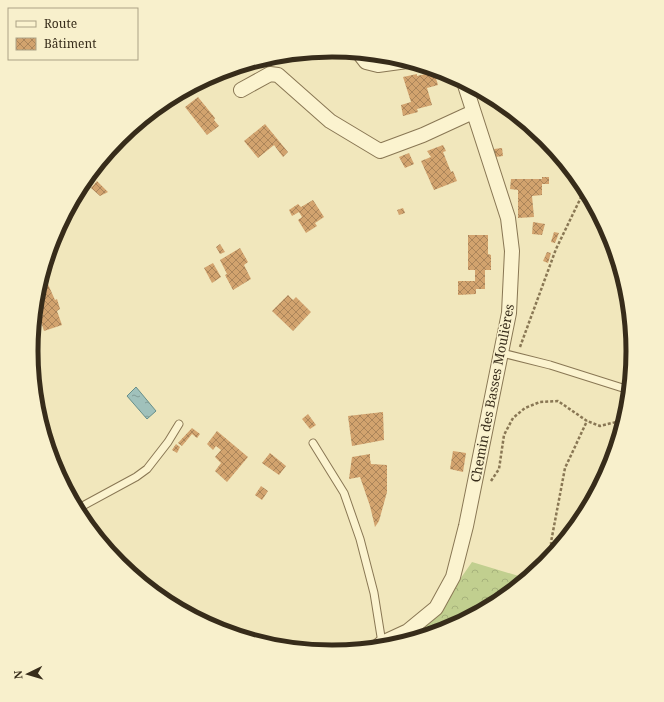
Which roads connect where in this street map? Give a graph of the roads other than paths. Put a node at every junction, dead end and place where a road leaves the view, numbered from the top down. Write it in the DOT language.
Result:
graph roads {
  1 [pos="364,59"];
  2 [pos="388,63"];
  3 [pos="466,89"];
  4 [pos="241,90"];
  5 [pos="473,112"];
  6 [pos="502,353"];
  7 [pos="623,388"];
  8 [pos="179,424"];
  9 [pos="313,443"];
  10 [pos="83,506"];
  11 [pos="395,638"];
  12 [pos="378,641"];
  1 -- 2 [label="street"];
  3 -- 5 [label="street, Chemin des Basses Moulières"];
  4 -- 5 [label="street"];
  5 -- 6 [label="street, Chemin des Basses Moulières"];
  6 -- 7 [label="lane"];
  6 -- 11 [label="street, Chemin des Basses Moulières"];
  8 -- 10 [label="lane"];
  9 -- 12 [label="lane"];
}
